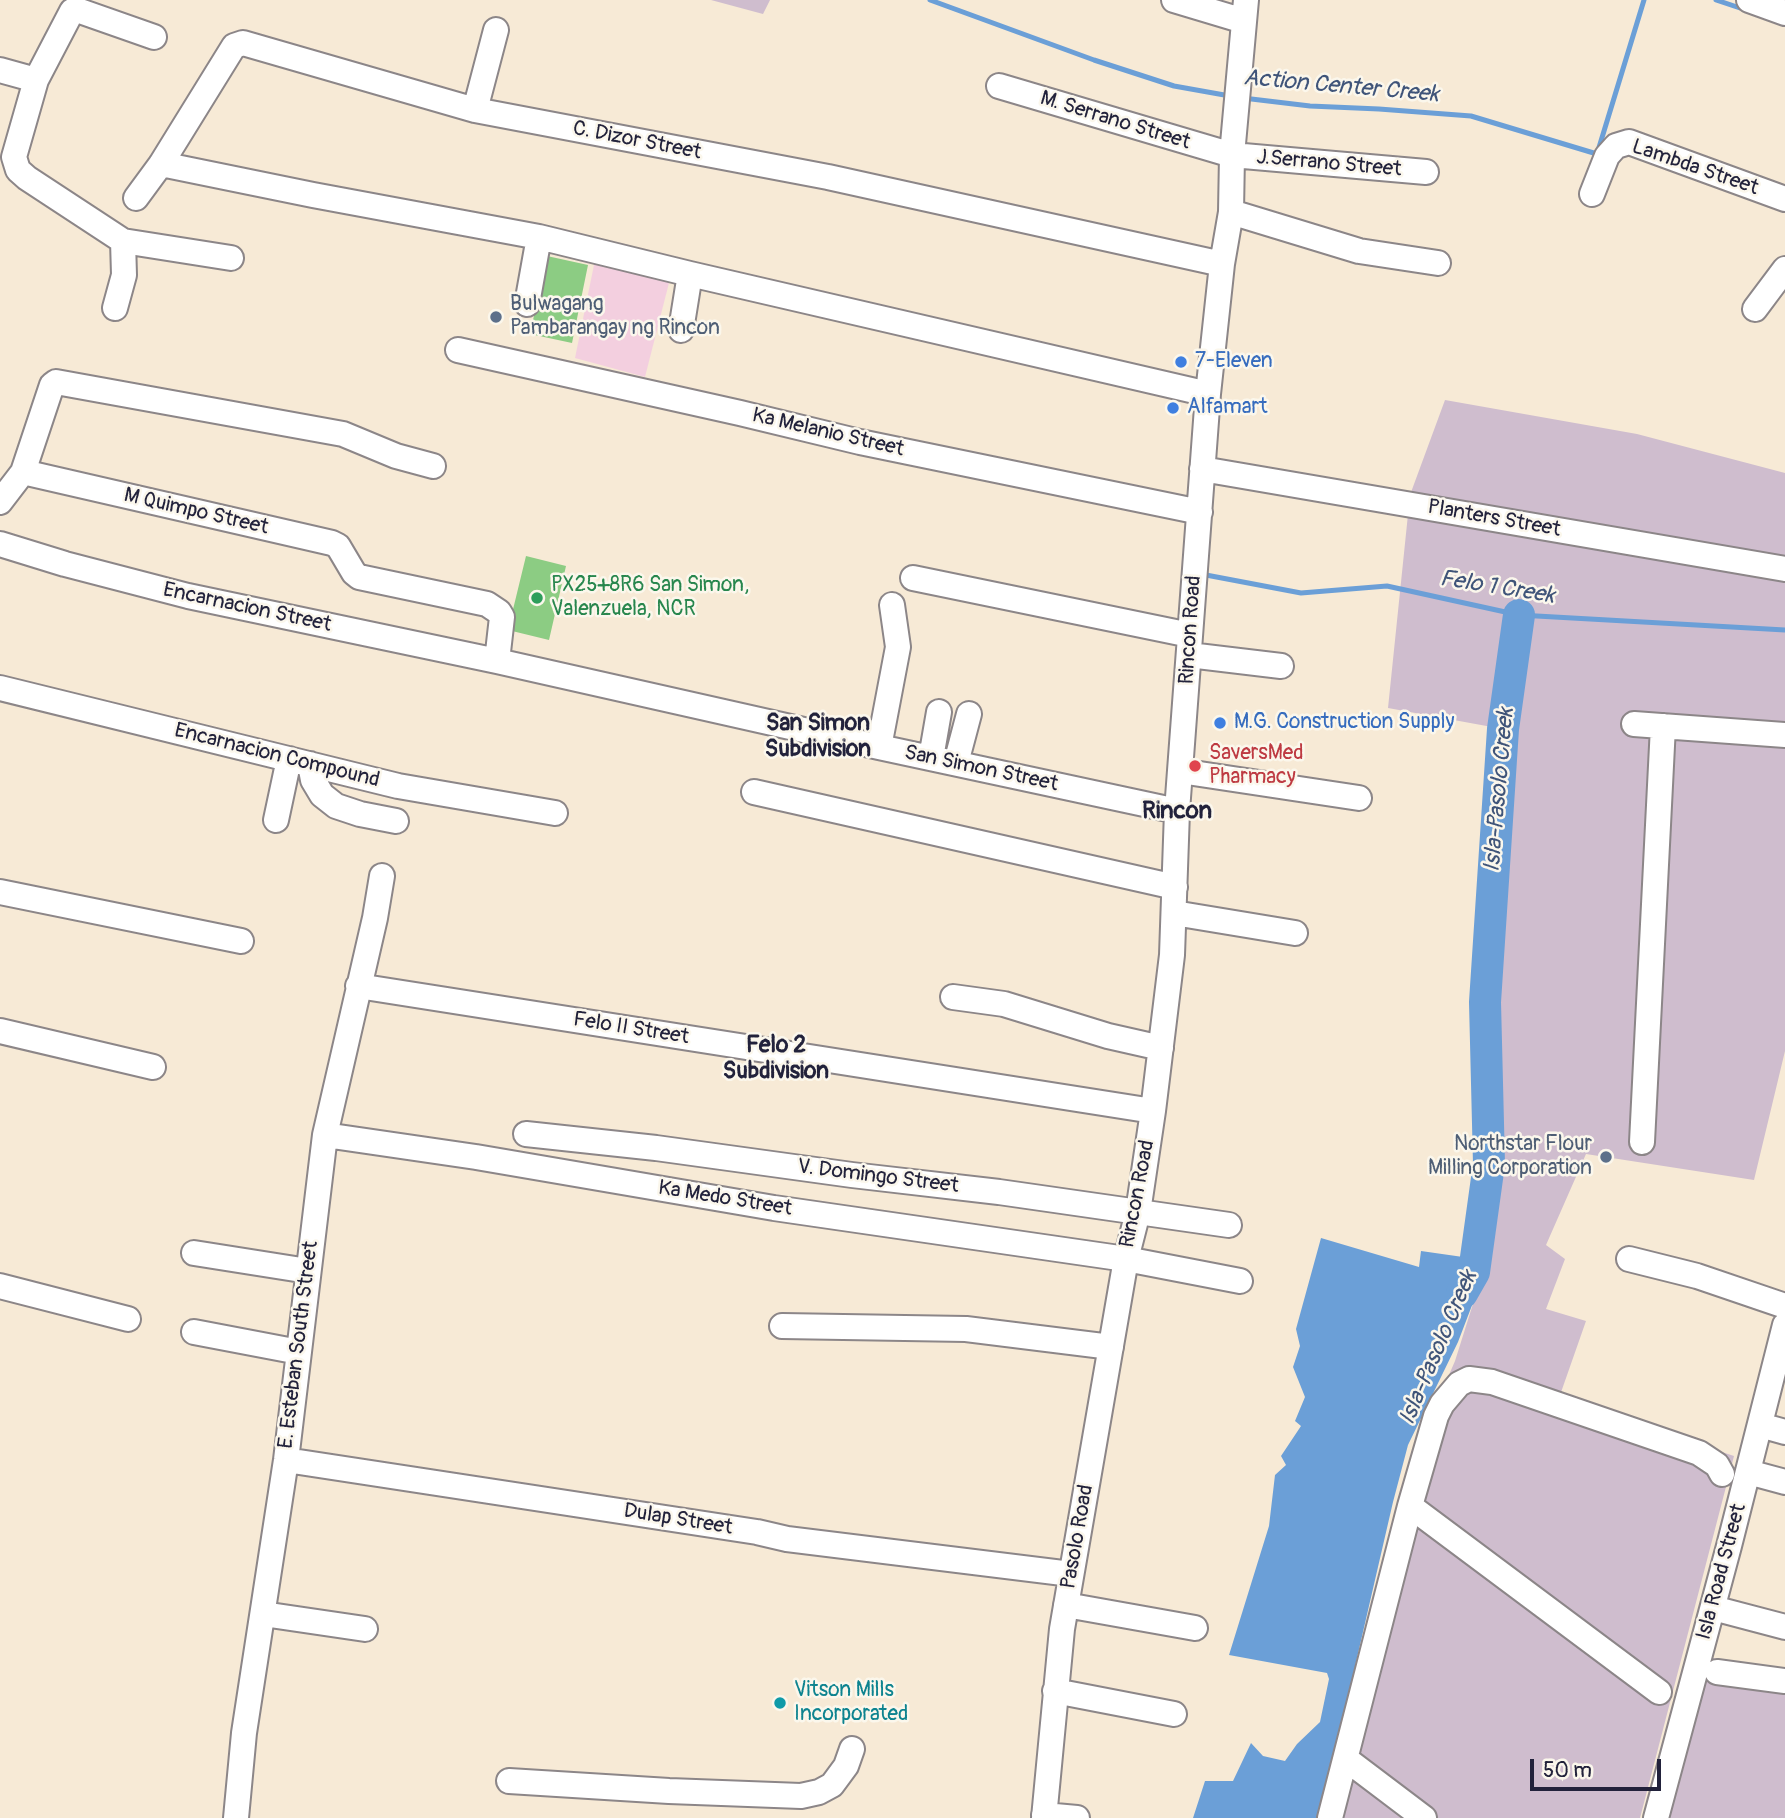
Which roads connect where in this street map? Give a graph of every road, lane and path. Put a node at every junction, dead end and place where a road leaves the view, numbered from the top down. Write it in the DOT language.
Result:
graph roads {
  1 [pos="1174,0"];
  2 [pos="1749,0"];
  3 [pos="1245,11"];
  4 [pos="1785,13"];
  5 [pos="496,30"];
  6 [pos="154,37"];
  7 [pos="0,70"];
  8 [pos="36,80"];
  9 [pos="999,86"];
  10 [pos="475,110"];
  11 [pos="1232,155"];
  12 [pos="160,164"];
  13 [pos="1426,172"];
  14 [pos="1592,194"];
  15 [pos="136,198"];
  16 [pos="1785,199"];
  17 [pos="1231,212"];
  18 [pos="539,237"];
  19 [pos="124,241"];
  20 [pos="231,258"];
  21 [pos="1438,263"];
  22 [pos="1222,264"];
  23 [pos="1785,269"];
  24 [pos="690,274"];
  25 [pos="527,304"];
  26 [pos="115,308"];
  27 [pos="1755,309"];
  28 [pos="681,330"];
  29 [pos="458,350"];
  30 [pos="1208,394"];
  31 [pos="433,466"];
  32 [pos="1202,469"];
  33 [pos="23,472"];
  34 [pos="0,502"];
  35 [pos="1200,512"];
  36 [pos="0,544"];
  37 [pos="1785,569"];
  38 [pos="913,578"];
  39 [pos="892,605"];
  40 [pos="1190,645"];
  41 [pos="497,661"];
  42 [pos="1281,666"];
  43 [pos="0,688"];
  44 [pos="939,712"];
  45 [pos="969,714"];
  46 [pos="1634,724"];
  47 [pos="1663,726"];
  48 [pos="1785,735"];
  49 [pos="879,747"];
  50 [pos="931,758"];
  51 [pos="300,762"];
  52 [pos="956,763"];
  53 [pos="1180,771"];
  54 [pos="754,792"];
  55 [pos="1359,798"];
  56 [pos="1177,811"];
  57 [pos="555,813"];
  58 [pos="276,820"];
  59 [pos="396,821"];
  60 [pos="382,876"];
  61 [pos="1175,887"];
  62 [pos="0,892"];
  63 [pos="1174,913"];
  64 [pos="1295,933"];
  65 [pos="242,942"];
  66 [pos="358,986"];
  67 [pos="953,997"];
  68 [pos="0,1031"];
  69 [pos="1161,1048"];
  70 [pos="153,1067"];
  71 [pos="1153,1111"];
  72 [pos="526,1134"];
  73 [pos="325,1135"];
  74 [pos="1642,1142"];
  75 [pos="1138,1212"];
  76 [pos="1229,1225"];
  77 [pos="194,1253"];
  78 [pos="1126,1259"];
  79 [pos="1629,1259"];
  80 [pos="308,1271"];
  81 [pos="1240,1281"];
  82 [pos="0,1286"];
  83 [pos="1785,1306"];
  84 [pos="128,1319"];
  85 [pos="1785,1325"];
  86 [pos="782,1326"];
  87 [pos="194,1332"];
  88 [pos="1111,1348"];
  89 [pos="299,1352"];
  90 [pos="1760,1425"];
  91 [pos="1785,1433"];
  92 [pos="286,1460"];
  93 [pos="1748,1472"];
  94 [pos="1722,1474"];
  95 [pos="1785,1482"];
  96 [pos="1410,1506"];
  97 [pos="1071,1574"];
  98 [pos="1066,1605"];
  99 [pos="1713,1608"];
  100 [pos="263,1614"];
  101 [pos="1785,1627"];
  102 [pos="1195,1628"];
  103 [pos="365,1629"];
  104 [pos="1717,1672"];
  105 [pos="1785,1681"];
  106 [pos="1055,1691"];
  107 [pos="1659,1692"];
  108 [pos="1174,1714"];
  109 [pos="852,1749"];
  110 [pos="1346,1759"];
  111 [pos="509,1781"];
  112 [pos="1044,1817"];
  113 [pos="236,1818"];
  114 [pos="1077,1818"];
  115 [pos="1330,1818"];
  116 [pos="1424,1818"];
  117 [pos="1656,1818"];
  1 -- 3 [label="street"];
  2 -- 4 [label="street"];
  3 -- 11 [label="street, Rincon Road"];
  5 -- 10 [label="street"];
  6 -- 8 [label="street"];
  7 -- 8 [label="street"];
  8 -- 19 [label="street"];
  9 -- 11 [label="street, M. Serrano Street"];
  10 -- 12 [label="street, C. Dizor Street"];
  10 -- 22 [label="street, C. Dizor Street"];
  11 -- 13 [label="street, J.Serrano Street"];
  11 -- 17 [label="street, Rincon Road"];
  12 -- 15 [label="street, C. Dizor Street"];
  12 -- 18 [label="street"];
  14 -- 16 [label="street, Lambda Street"];
  17 -- 21 [label="street"];
  17 -- 22 [label="street, Rincon Road"];
  18 -- 24 [label="street"];
  18 -- 25 [label="street"];
  19 -- 20 [label="street"];
  19 -- 26 [label="street"];
  22 -- 30 [label="street, Rincon Road"];
  23 -- 27 [label="street"];
  24 -- 28 [label="street"];
  24 -- 30 [label="street"];
  29 -- 35 [label="street, Ka Melanio Street"];
  30 -- 32 [label="street, Rincon Road"];
  31 -- 33 [label="street"];
  32 -- 35 [label="street, Rincon Road"];
  32 -- 37 [label="street, Planters Street"];
  33 -- 34 [label="street"];
  33 -- 41 [label="street, M Quimpo Street"];
  35 -- 40 [label="street, Rincon Road"];
  36 -- 41 [label="street, Encarnacion Street"];
  38 -- 40 [label="street"];
  39 -- 49 [label="street"];
  40 -- 42 [label="street"];
  40 -- 53 [label="street, Rincon Road"];
  41 -- 49 [label="street, San Simon Street"];
  43 -- 51 [label="street, Encarnacion Compound"];
  44 -- 50 [label="street"];
  45 -- 52 [label="street"];
  46 -- 47 [label="street"];
  47 -- 48 [label="street"];
  47 -- 74 [label="street"];
  49 -- 50 [label="street, San Simon Street"];
  50 -- 52 [label="street, San Simon Street"];
  51 -- 57 [label="street, Encarnacion Compound"];
  51 -- 58 [label="street"];
  51 -- 59 [label="street"];
  52 -- 56 [label="street, San Simon Street"];
  53 -- 55 [label="street"];
  53 -- 56 [label="street, Rincon Road"];
  54 -- 61 [label="street"];
  56 -- 61 [label="street, Rincon Road"];
  60 -- 66 [label="street, E. Esteban South Street"];
  61 -- 63 [label="street, Rincon Road"];
  62 -- 65 [label="street"];
  63 -- 64 [label="street"];
  63 -- 69 [label="street, Rincon Road"];
  66 -- 71 [label="street, Felo II Street"];
  66 -- 73 [label="street, E. Esteban South Street"];
  67 -- 69 [label="street"];
  68 -- 70 [label="street"];
  69 -- 71 [label="street, Rincon Road"];
  71 -- 75 [label="street, Rincon Road"];
  72 -- 75 [label="street, V. Domingo Street"];
  73 -- 78 [label="street, Ka Medo Street"];
  73 -- 80 [label="street, E. Esteban South Street"];
  75 -- 76 [label="street, V. Domingo Street"];
  75 -- 78 [label="street, Rincon Road"];
  77 -- 80 [label="street"];
  78 -- 81 [label="street, Ka Medo Street"];
  78 -- 88 [label="street, Pasolo Road"];
  79 -- 83 [label="street"];
  80 -- 89 [label="street, E. Esteban South Street"];
  82 -- 84 [label="street"];
  85 -- 90 [label="street, Isla Road Street"];
  86 -- 88 [label="street"];
  87 -- 89 [label="street"];
  88 -- 97 [label="street, Pasolo Road"];
  89 -- 92 [label="street, E. Esteban South Street"];
  90 -- 91 [label="street"];
  90 -- 93 [label="street, Isla Road Street"];
  92 -- 97 [label="street, Dulap Street"];
  92 -- 100 [label="street, E. Esteban South Street"];
  93 -- 95 [label="street"];
  93 -- 99 [label="street, Isla Road Street"];
  94 -- 96 [label="street"];
  96 -- 107 [label="street"];
  96 -- 110 [label="street"];
  97 -- 98 [label="street, Pasolo Road"];
  98 -- 102 [label="street"];
  98 -- 106 [label="street, Pasolo Road"];
  99 -- 101 [label="street"];
  99 -- 117 [label="street, Isla Road Street"];
  100 -- 103 [label="street"];
  100 -- 113 [label="street, E. Esteban South Street"];
  104 -- 105 [label="street"];
  106 -- 108 [label="street"];
  106 -- 112 [label="street, Pasolo Road"];
  109 -- 111 [label="street"];
  110 -- 115 [label="street"];
  110 -- 116 [label="street"];
  112 -- 114 [label="street"];
}
